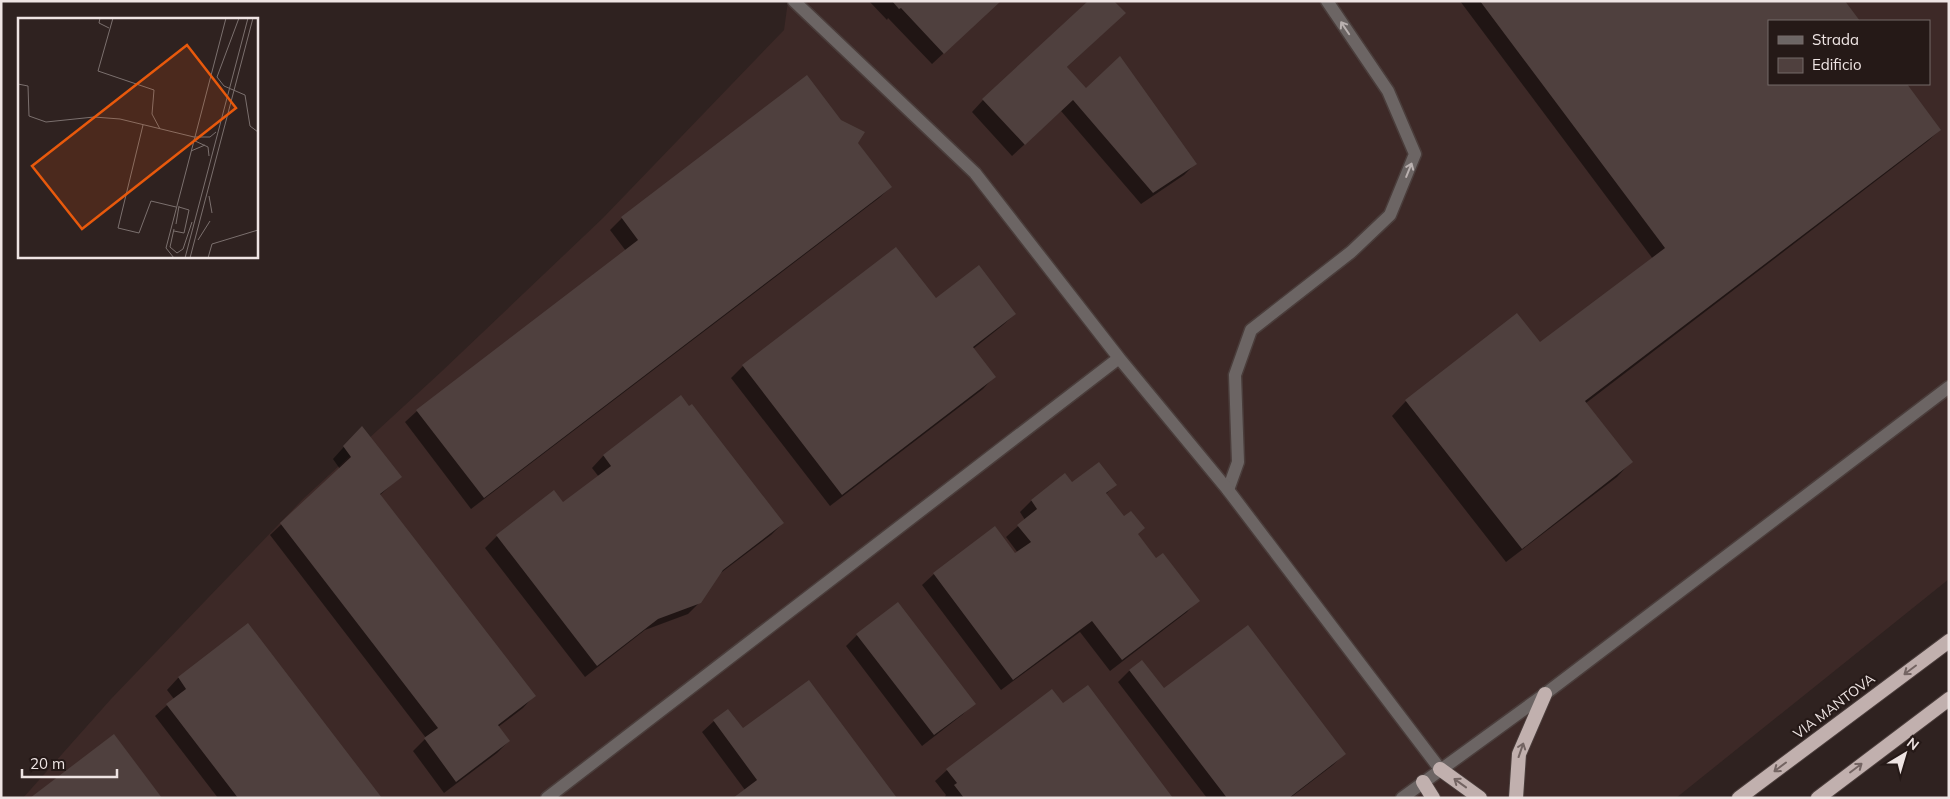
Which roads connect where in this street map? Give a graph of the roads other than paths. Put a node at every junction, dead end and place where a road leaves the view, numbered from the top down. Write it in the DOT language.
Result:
graph roads {
  1 [pos="794,1"];
  2 [pos="1327,1"];
  3 [pos="1119,358"];
  4 [pos="1949,387"];
  5 [pos="1228,490"];
  6 [pos="1949,641"];
  7 [pos="1545,694"];
  8 [pos="1949,699"];
  9 [pos="1440,769"];
  10 [pos="1423,782"];
  11 [pos="547,798"];
  12 [pos="1402,798"];
  13 [pos="1433,798"];
  14 [pos="1480,798"];
  15 [pos="1516,798"];
  16 [pos="1739,798"];
  17 [pos="1818,798"];
  1 -- 3 [label="street"];
  5 -- 2 [label="street, one-way"];
  3 -- 5 [label="street"];
  3 -- 11 [label="street"];
  4 -- 7 [label="street"];
  5 -- 9 [label="street"];
  6 -- 16 [label="highway, VIA MANTOVA, one-way"];
  7 -- 9 [label="street"];
  15 -- 7 [label="highway, one-way"];
  17 -- 8 [label="highway, one-way"];
  9 -- 10 [label="street"];
  14 -- 9 [label="highway, one-way"];
  10 -- 12 [label="street"];
  10 -- 13 [label="highway"];
}
